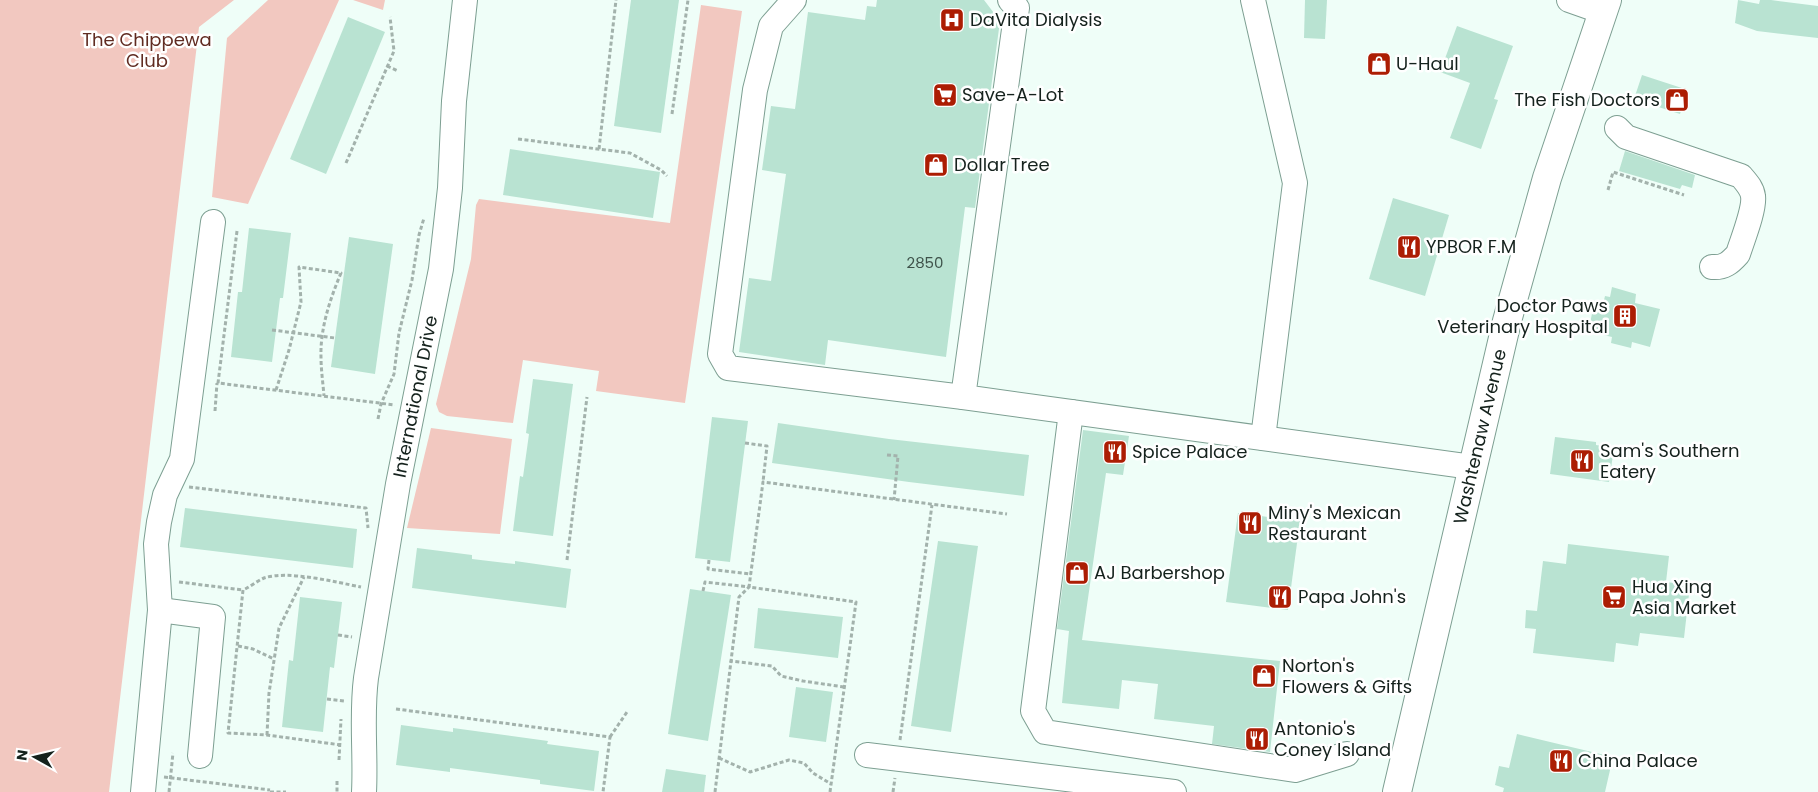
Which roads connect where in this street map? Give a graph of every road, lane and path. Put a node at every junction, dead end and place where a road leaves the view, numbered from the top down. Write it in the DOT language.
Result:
graph roads {
  1 [pos="464,0"];
  2 [pos="616,0"];
  3 [pos="688,0"];
  4 [pos="794,0"];
  5 [pos="1010,0"];
  6 [pos="1253,0"];
  7 [pos="1569,0"];
  8 [pos="1605,6"];
  9 [pos="390,17"];
  10 [pos="387,66"];
  11 [pos="398,71"];
  12 [pos="672,114"];
  13 [pos="1617,128"];
  14 [pos="518,139"];
  15 [pos="599,150"];
  16 [pos="346,163"];
  17 [pos="667,176"];
  18 [pos="1608,190"];
  19 [pos="1684,195"];
  20 [pos="425,211"];
  21 [pos="213,222"];
  22 [pos="237,231"];
  23 [pos="1712,267"];
  24 [pos="272,330"];
  25 [pos="293,332"];
  26 [pos="322,337"];
  27 [pos="335,338"];
  28 [pos="276,390"];
  29 [pos="324,396"];
  30 [pos="587,397"];
  31 [pos="963,397"];
  32 [pos="216,401"];
  33 [pos="381,404"];
  34 [pos="400,406"];
  35 [pos="215,411"];
  36 [pos="1071,412"];
  37 [pos="378,419"];
  38 [pos="1263,438"];
  39 [pos="745,443"];
  40 [pos="887,455"];
  41 [pos="1472,467"];
  42 [pos="188,480"];
  43 [pos="763,482"];
  44 [pos="894,500"];
  45 [pos="932,505"];
  46 [pos="1007,514"];
  47 [pos="368,529"];
  48 [pos="567,560"];
  49 [pos="709,560"];
  50 [pos="750,574"];
  51 [pos="304,577"];
  52 [pos="173,581"];
  53 [pos="362,587"];
  54 [pos="749,587"];
  55 [pos="369,588"];
  56 [pos="243,590"];
  57 [pos="703,591"];
  58 [pos="361,596"];
  59 [pos="160,610"];
  60 [pos="355,630"];
  61 [pos="338,635"];
  62 [pos="353,638"];
  63 [pos="238,646"];
  64 [pos="352,646"];
  65 [pos="274,659"];
  66 [pos="731,661"];
  67 [pos="844,687"];
  68 [pos="346,694"];
  69 [pos="343,708"];
  70 [pos="396,709"];
  71 [pos="628,712"];
  72 [pos="342,715"];
  73 [pos="267,735"];
  74 [pos="610,737"];
  75 [pos="340,744"];
  76 [pos="347,745"];
  77 [pos="900,745"];
  78 [pos="173,753"];
  79 [pos="1347,754"];
  80 [pos="867,755"];
  81 [pos="200,756"];
  82 [pos="719,758"];
  83 [pos="338,760"];
  84 [pos="896,773"];
  85 [pos="162,776"];
  86 [pos="171,777"];
  87 [pos="337,781"];
  88 [pos="832,784"];
  89 [pos="230,785"];
  90 [pos="270,791"];
  91 [pos="143,792"];
  92 [pos="169,792"];
  93 [pos="230,792"];
  94 [pos="286,792"];
  95 [pos="338,792"];
  96 [pos="364,792"];
  97 [pos="603,792"];
  98 [pos="715,792"];
  99 [pos="830,792"];
  100 [pos="893,792"];
  101 [pos="1174,792"];
  102 [pos="1397,792"];
  1 -- 96 [label="street, International Drive"];
  2 -- 15 [label="path"];
  3 -- 12 [label="path"];
  4 -- 31 [label="street"];
  5 -- 31 [label="street"];
  6 -- 38 [label="street"];
  7 -- 8 [label="street"];
  8 -- 41 [label="main road, Washtenaw Avenue"];
  9 -- 10 [label="path"];
  10 -- 11 [label="path"];
  10 -- 16 [label="path"];
  13 -- 23 [label="street"];
  14 -- 15 [label="path"];
  15 -- 17 [label="path"];
  18 -- 19 [label="path"];
  20 -- 33 [label="path"];
  21 -- 59 [label="street"];
  22 -- 28 [label="path"];
  24 -- 25 [label="path"];
  25 -- 26 [label="path"];
  25 -- 26 [label="path"];
  25 -- 28 [label="path"];
  26 -- 27 [label="path"];
  26 -- 29 [label="path"];
  28 -- 29 [label="path"];
  29 -- 33 [label="path"];
  30 -- 48 [label="path"];
  31 -- 36 [label="street"];
  32 -- 35 [label="path"];
  33 -- 34 [label="path"];
  33 -- 37 [label="path"];
  36 -- 38 [label="street"];
  36 -- 79 [label="street"];
  38 -- 41 [label="street"];
  39 -- 43 [label="path"];
  40 -- 44 [label="path"];
  41 -- 102 [label="main road, Washtenaw Avenue"];
  42 -- 47 [label="path"];
  43 -- 44 [label="path"];
  43 -- 50 [label="path"];
  44 -- 45 [label="path"];
  45 -- 46 [label="path"];
  45 -- 77 [label="path"];
  49 -- 50 [label="path"];
  50 -- 54 [label="path"];
  51 -- 53 [label="path"];
  51 -- 56 [label="path"];
  51 -- 65 [label="path"];
  52 -- 56 [label="path"];
  53 -- 55 [label="path"];
  53 -- 58 [label="path"];
  54 -- 57 [label="path"];
  54 -- 66 [label="path"];
  54 -- 67 [label="path"];
  56 -- 63 [label="path"];
  59 -- 81 [label="street"];
  59 -- 91 [label="street"];
  60 -- 62 [label="path"];
  61 -- 62 [label="path"];
  62 -- 64 [label="path"];
  63 -- 65 [label="path"];
  63 -- 73 [label="path"];
  65 -- 73 [label="path"];
  66 -- 67 [label="path"];
  66 -- 82 [label="path"];
  67 -- 88 [label="path"];
  68 -- 69 [label="path"];
  70 -- 74 [label="path"];
  71 -- 74 [label="path"];
  72 -- 75 [label="path"];
  73 -- 75 [label="path"];
  74 -- 97 [label="path"];
  75 -- 76 [label="path"];
  75 -- 83 [label="path"];
  78 -- 86 [label="path"];
  80 -- 101 [label="street"];
  82 -- 88 [label="path"];
  82 -- 98 [label="path"];
  84 -- 100 [label="path"];
  85 -- 86 [label="path"];
  86 -- 89 [label="path"];
  86 -- 92 [label="path"];
  87 -- 95 [label="path"];
  88 -- 99 [label="path"];
  89 -- 90 [label="path"];
  89 -- 93 [label="path"];
  90 -- 94 [label="path"];
}
